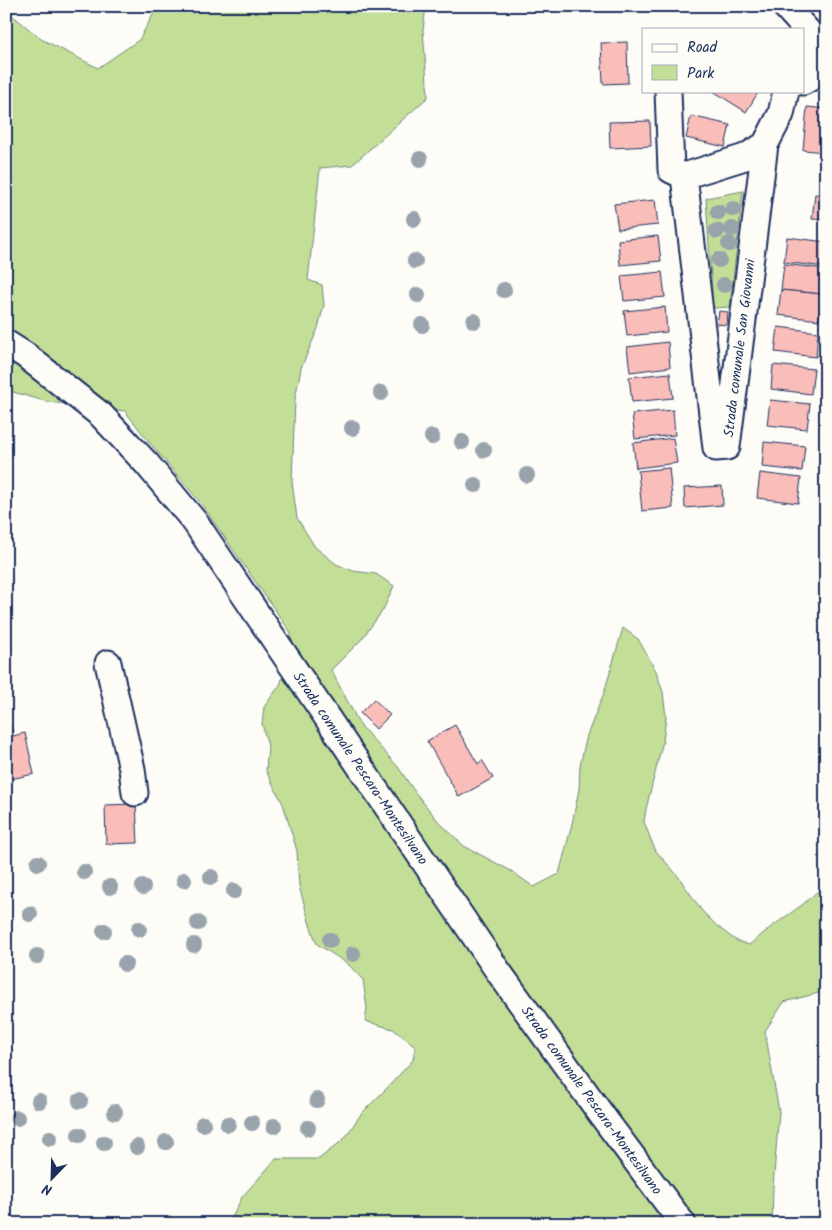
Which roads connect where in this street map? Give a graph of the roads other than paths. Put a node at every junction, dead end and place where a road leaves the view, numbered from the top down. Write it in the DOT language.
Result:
graph roads {
  1 [pos="785,6"];
  2 [pos="802,28"];
  3 [pos="804,30"];
  4 [pos="813,42"];
  5 [pos="804,81"];
  6 [pos="668,92"];
  7 [pos="786,92"];
  8 [pos="765,145"];
  9 [pos="684,176"];
  10 [pos="6,344"];
  11 [pos="108,663"];
  12 [pos="134,793"];
  13 [pos="684,1224"];
  1 -- 2 [label="street"];
  3 -- 4 [label="street"];
  4 -- 5 [label="street"];
  6 -- 9 [label="street"];
  7 -- 8 [label="street, Strada comunale San Giovanni"];
  8 -- 9 [label="street"];
  8 -- 9 [label="street, Strada comunale San Giovanni"];
  10 -- 13 [label="street, Strada comunale Pescara-Montesilvano"];
  11 -- 12 [label="street"];
}
